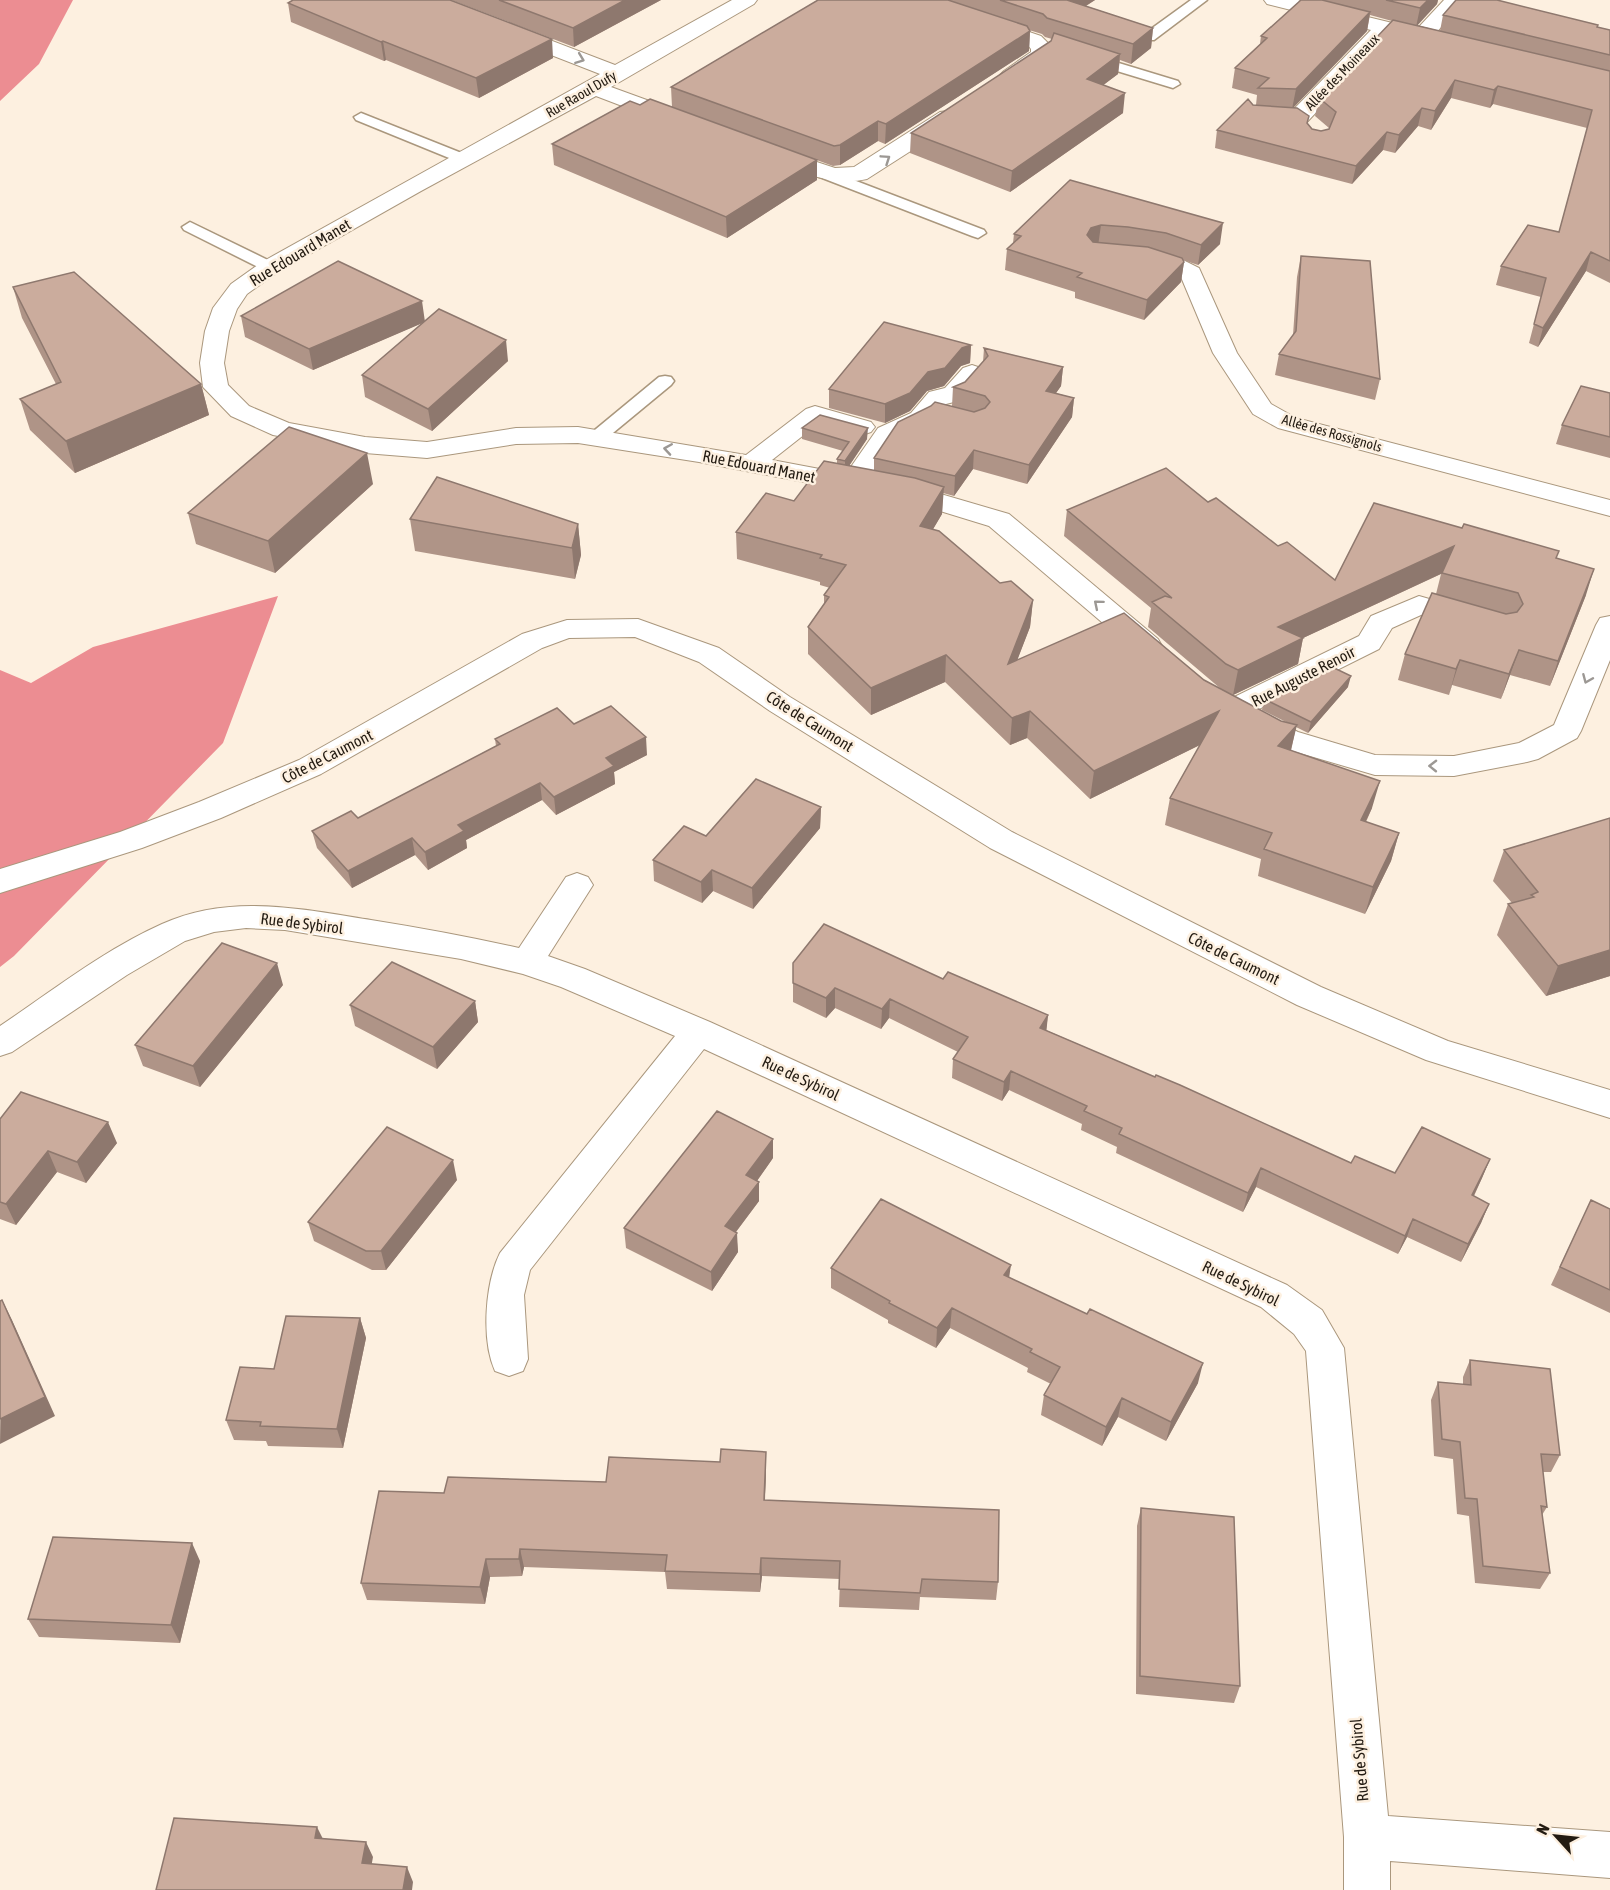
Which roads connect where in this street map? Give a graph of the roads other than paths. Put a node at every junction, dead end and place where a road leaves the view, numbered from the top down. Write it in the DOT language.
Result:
graph roads {
  1 [pos="427,0"];
  2 [pos="747,0"];
  3 [pos="915,0"];
  4 [pos="1200,0"];
  5 [pos="1274,0"];
  6 [pos="1455,0"];
  7 [pos="1384,28"];
  8 [pos="1421,36"];
  9 [pos="1149,37"];
  10 [pos="1034,40"];
  11 [pos="1443,42"];
  12 [pos="1055,47"];
  13 [pos="1076,54"];
  14 [pos="616,73"];
  15 [pos="1173,84"];
  16 [pos="993,87"];
  17 [pos="595,88"];
  18 [pos="964,106"];
  19 [pos="1258,116"];
  20 [pos="361,117"];
  21 [pos="1299,117"];
  22 [pos="704,129"];
  23 [pos="1318,132"];
  24 [pos="756,149"];
  25 [pos="464,159"];
  26 [pos="817,171"];
  27 [pos="413,186"];
  28 [pos="190,227"];
  29 [pos="978,233"];
  30 [pos="1119,255"];
  31 [pos="270,267"];
  32 [pos="972,373"];
  33 [pos="665,381"];
  34 [pos="928,409"];
  35 [pos="962,418"];
  36 [pos="887,434"];
  37 [pos="596,438"];
  38 [pos="751,464"];
  39 [pos="853,484"];
  40 [pos="1610,508"];
  41 [pos="1610,625"];
  42 [pos="1499,628"];
  43 [pos="1164,660"];
  44 [pos="0,881"];
  45 [pos="577,885"];
  46 [pos="527,962"];
  47 [pos="698,1031"];
  48 [pos="0,1043"];
  49 [pos="1610,1104"];
  50 [pos="508,1359"];
  51 [pos="1366,1837"];
  52 [pos="1610,1855"];
  53 [pos="1367,1890"];
  1 -- 14 [label="street, one-way"];
  2 -- 14 [label="street, Rue Raoul Dufy"];
  3 -- 10 [label="street"];
  4 -- 9 [label="lane"];
  5 -- 7 [label="street"];
  6 -- 8 [label="street"];
  7 -- 8 [label="street"];
  7 -- 21 [label="street, Allée des Moineaux"];
  8 -- 11 [label="street"];
  10 -- 12 [label="lane"];
  10 -- 16 [label="street"];
  13 -- 15 [label="lane"];
  14 -- 17 [label="street, Rue Raoul Dufy"];
  17 -- 22 [label="street"];
  17 -- 25 [label="street, Rue Raoul Dufy"];
  26 -- 18 [label="street, one-way"];
  19 -- 21 [label="street, Allée des Moineaux"];
  20 -- 25 [label="lane"];
  21 -- 23 [label="street, Allée des Moineaux"];
  24 -- 26 [label="street"];
  25 -- 27 [label="street, Rue Raoul Dufy"];
  26 -- 29 [label="lane"];
  27 -- 31 [label="street, Rue Edouard Manet"];
  28 -- 31 [label="lane"];
  30 -- 40 [label="street, Allée des Rossignols"];
  31 -- 37 [label="street, Rue Edouard Manet"];
  32 -- 34 [label="street"];
  33 -- 37 [label="lane"];
  34 -- 35 [label="street"];
  34 -- 36 [label="street"];
  36 -- 38 [label="street"];
  36 -- 39 [label="street"];
  38 -- 37 [label="street, Rue Edouard Manet, one-way"];
  38 -- 39 [label="street, Rue Edouard Manet"];
  43 -- 39 [label="street, Rue Edouard Manet, one-way"];
  41 -- 42 [label="street, Rue Auguste Renoir, one-way"];
  44 -- 49 [label="street, Côte de Caumont"];
  45 -- 46 [label="street"];
  46 -- 47 [label="street, Rue de Sybirol"];
  46 -- 48 [label="street, Rue de Sybirol"];
  47 -- 50 [label="street"];
  47 -- 51 [label="street, Rue de Sybirol"];
  51 -- 52 [label="street"];
  51 -- 53 [label="street, Rue de Sybirol"];
}
